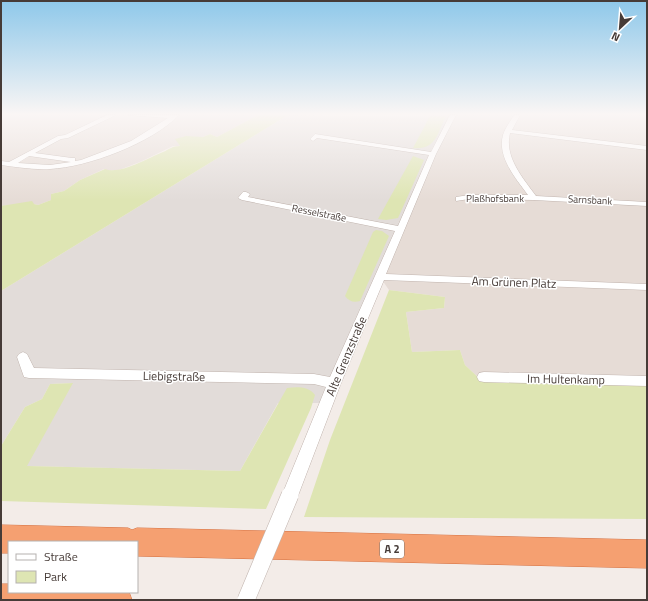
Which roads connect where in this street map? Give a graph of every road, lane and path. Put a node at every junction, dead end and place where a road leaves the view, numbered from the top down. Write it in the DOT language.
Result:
graph roads {
  1 [pos="48,143"];
  2 [pos="130,143"];
  3 [pos="361,143"];
  4 [pos="439,143"];
  5 [pos="506,143"];
  6 [pos="606,143"];
  7 [pos="647,148"];
  8 [pos="27,154"];
  9 [pos="433,154"];
  10 [pos="82,162"];
  11 [pos="1,163"];
  12 [pos="10,164"];
  13 [pos="246,194"];
  14 [pos="534,198"];
  15 [pos="459,199"];
  16 [pos="647,204"];
  17 [pos="401,229"];
  18 [pos="380,277"];
  19 [pos="647,287"];
  20 [pos="23,357"];
  21 [pos="484,377"];
  22 [pos="647,381"];
  23 [pos="334,382"];
  24 [pos="1,539"];
  25 [pos="86,541"];
  26 [pos="138,542"];
  27 [pos="647,554"];
  28 [pos="1,599"];
  29 [pos="117,600"];
  30 [pos="246,600"];
  1 -- 8 [label="street"];
  2 -- 10 [label="street"];
  3 -- 9 [label="street"];
  4 -- 9 [label="street, Alte Grenzstraße"];
  5 -- 14 [label="street, Plaßhofsbank"];
  6 -- 7 [label="street"];
  8 -- 10 [label="street"];
  8 -- 12 [label="street"];
  9 -- 17 [label="street, Alte Grenzstraße"];
  10 -- 12 [label="street"];
  11 -- 12 [label="street"];
  13 -- 17 [label="street, Resselstraße"];
  14 -- 15 [label="street, Plaßhofsbank"];
  14 -- 16 [label="street, Sarnsbank"];
  17 -- 18 [label="street, Alte Grenzstraße"];
  18 -- 19 [label="street, Am Grünen Platz"];
  18 -- 23 [label="street, Alte Grenzstraße"];
  20 -- 23 [label="street, Liebigstraße"];
  21 -- 22 [label="street, Im Hultenkamp"];
  23 -- 30 [label="street, Alte Grenzstraße, bridge"];
  24 -- 25 [label="highway"];
  26 -- 27 [label="highway, A 2"];
  28 -- 29 [label="highway"];
}
